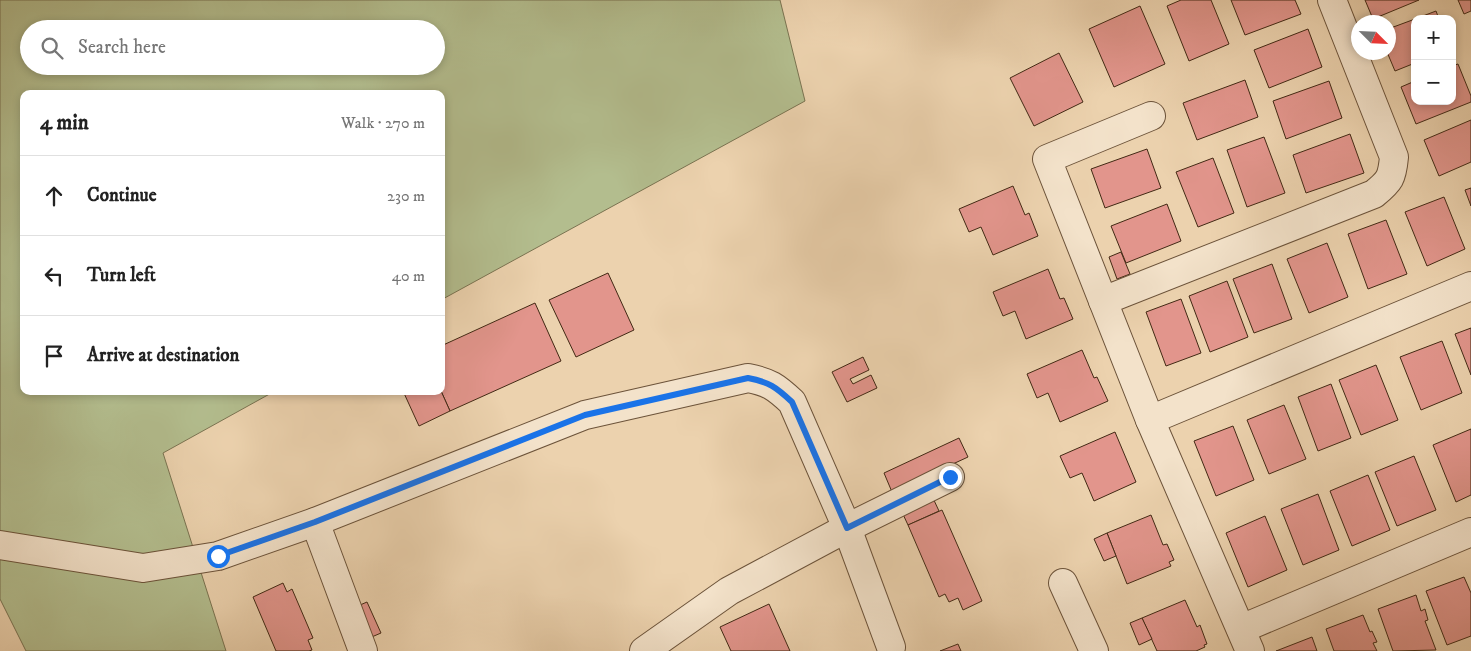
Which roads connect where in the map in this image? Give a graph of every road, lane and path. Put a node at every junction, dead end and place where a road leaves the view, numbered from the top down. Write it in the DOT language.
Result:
graph roads {
  1 [pos="1332,0"];
  2 [pos="1151,116"];
  3 [pos="1471,286"];
  4 [pos="1103,301"];
  5 [pos="1150,420"];
  6 [pos="950,477"];
  7 [pos="315,522"];
  8 [pos="847,528"];
  9 [pos="1471,532"];
  10 [pos="0,545"];
  11 [pos="1063,583"];
  12 [pos="1245,640"];
  13 [pos="892,647"];
  14 [pos="362,651"];
  15 [pos="644,651"];
  16 [pos="1094,651"];
  1 -- 4 [label="street"];
  2 -- 4 [label="street"];
  3 -- 5 [label="street"];
  4 -- 5 [label="street"];
  5 -- 12 [label="street"];
  6 -- 8 [label="street"];
  7 -- 8 [label="street"];
  7 -- 10 [label="street"];
  7 -- 14 [label="street"];
  8 -- 13 [label="street"];
  8 -- 15 [label="street"];
  9 -- 12 [label="street"];
  11 -- 16 [label="street"];
}
